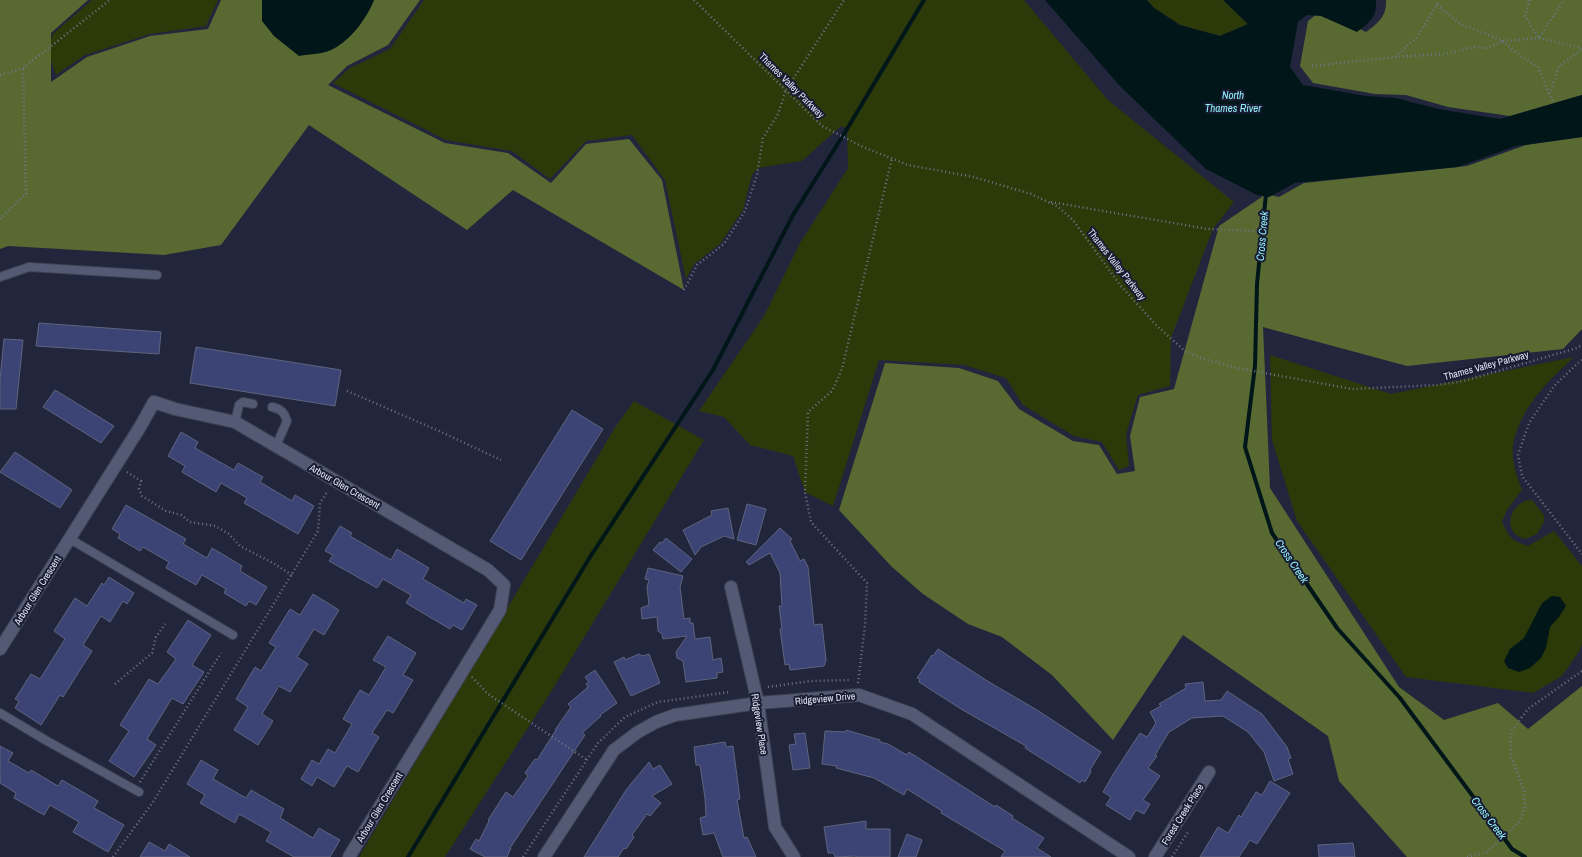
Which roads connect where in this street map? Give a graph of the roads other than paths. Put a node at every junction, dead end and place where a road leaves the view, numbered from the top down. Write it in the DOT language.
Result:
graph roads {
  1 [pos="158,275"];
  2 [pos="0,277"];
  3 [pos="253,404"];
  4 [pos="272,407"];
  5 [pos="235,422"];
  6 [pos="276,446"];
  7 [pos="70,539"];
  8 [pos="731,587"];
  9 [pos="233,635"];
  10 [pos="0,649"];
  11 [pos="758,704"];
  12 [pos="0,712"];
  13 [pos="1209,772"];
  14 [pos="139,792"];
  15 [pos="349,857"];
  16 [pos="544,857"];
  17 [pos="794,857"];
  18 [pos="1129,857"];
  19 [pos="1155,857"];
  1 -- 2 [label="lane"];
  3 -- 5 [label="lane"];
  4 -- 6 [label="lane"];
  5 -- 6 [label="street, Arbour Glen Crescent"];
  5 -- 7 [label="street, Arbour Glen Crescent"];
  6 -- 15 [label="street, Arbour Glen Crescent"];
  7 -- 9 [label="lane"];
  7 -- 10 [label="street, Arbour Glen Crescent"];
  8 -- 11 [label="street, Ridgeview Place"];
  11 -- 16 [label="street, Ridgeview Drive"];
  11 -- 17 [label="street, Ridgeview Place"];
  11 -- 18 [label="street, Ridgeview Drive"];
  12 -- 14 [label="lane"];
  13 -- 19 [label="street, Forest Creek Place"];
}
